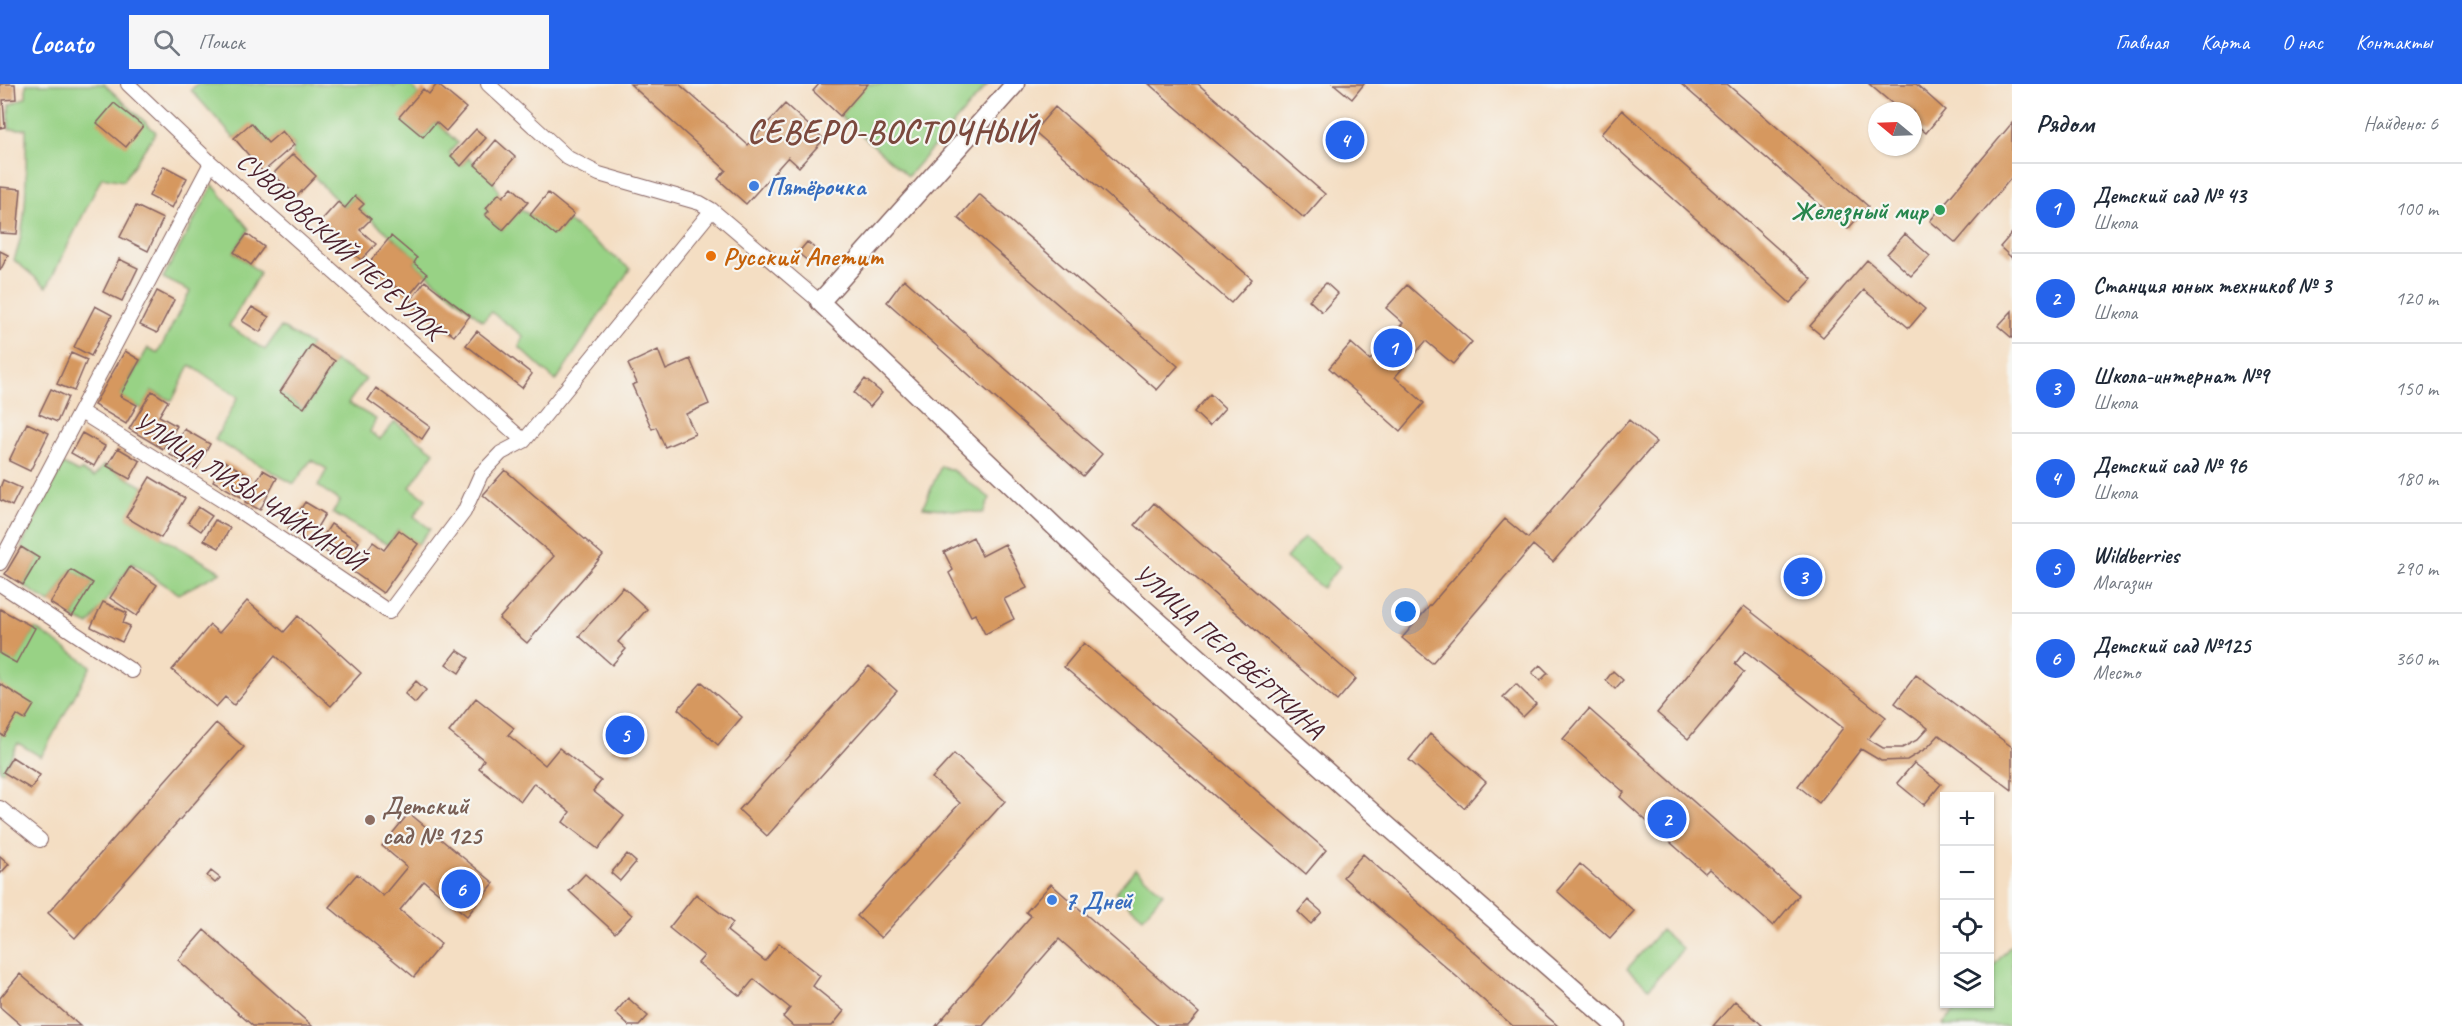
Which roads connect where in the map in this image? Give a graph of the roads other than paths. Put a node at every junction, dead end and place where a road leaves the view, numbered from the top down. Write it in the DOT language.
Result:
graph roads {
  1 [pos="128,84"];
  2 [pos="488,84"];
  3 [pos="1016,84"];
  4 [pos="211,163"];
  5 [pos="712,210"];
  6 [pos="820,302"];
  7 [pos="81,412"];
  8 [pos="524,441"];
  9 [pos="0,563"];
  10 [pos="0,584"];
  11 [pos="132,671"];
  12 [pos="0,808"];
  13 [pos="40,840"];
  14 [pos="1616,1026"];
  1 -- 4 [label="street, СУВОРОВСКИЙ ПЕРЕУЛОК"];
  2 -- 5 [label="street"];
  3 -- 6 [label="street"];
  4 -- 7 [label="street"];
  4 -- 8 [label="street, СУВОРОВСКИЙ ПЕРЕУЛОК"];
  5 -- 6 [label="street"];
  5 -- 8 [label="street"];
  6 -- 14 [label="street, УЛИЦА ПЕРЕВЁРТКИНА"];
  7 -- 8 [label="street, УЛИЦА ЛИЗЫ ЧАЙКИНОЙ"];
  7 -- 9 [label="street"];
  10 -- 11 [label="street"];
  12 -- 13 [label="street"];
}
